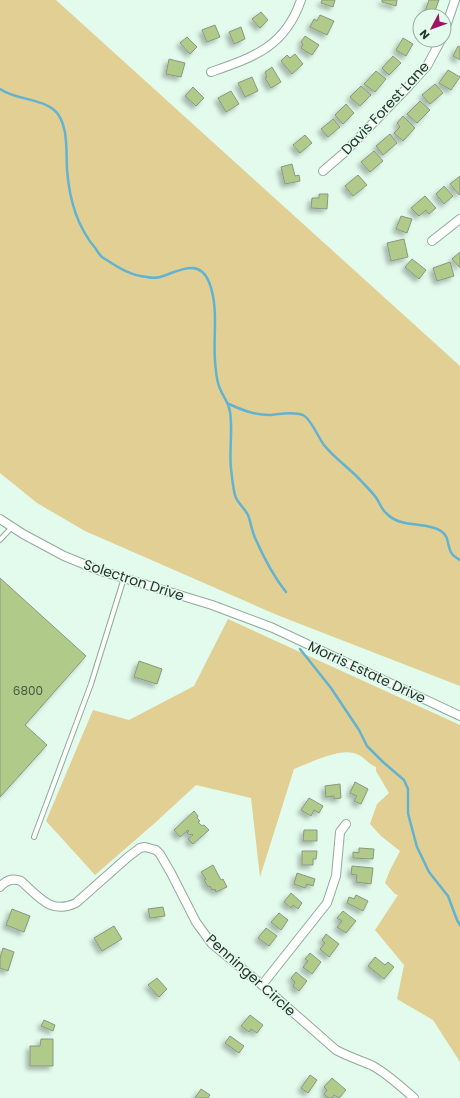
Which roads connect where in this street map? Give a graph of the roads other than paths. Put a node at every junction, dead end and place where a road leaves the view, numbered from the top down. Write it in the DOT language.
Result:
graph roads {
  1 [pos="301,0"];
  2 [pos="437,48"];
  3 [pos="211,72"];
  4 [pos="323,170"];
  5 [pos="460,219"];
  6 [pos="432,241"];
  7 [pos="0,519"];
  8 [pos="12,527"];
  9 [pos="0,540"];
  10 [pos="124,578"];
  11 [pos="273,628"];
  12 [pos="460,716"];
  13 [pos="346,824"];
  14 [pos="34,837"];
  15 [pos="0,887"];
  16 [pos="262,985"];
  17 [pos="414,1098"];
  1 -- 3 [label="street"];
  2 -- 4 [label="street, Davis Forest Lane"];
  5 -- 6 [label="street"];
  7 -- 8 [label="street, Solectron Drive"];
  8 -- 9 [label="lane"];
  8 -- 10 [label="street, Solectron Drive"];
  10 -- 11 [label="street, Solectron Drive"];
  10 -- 14 [label="lane"];
  11 -- 12 [label="street, Morris Estate Drive"];
  13 -- 16 [label="street"];
  15 -- 16 [label="street, Penninger Circle"];
  16 -- 17 [label="street, Penninger Circle"];
}
